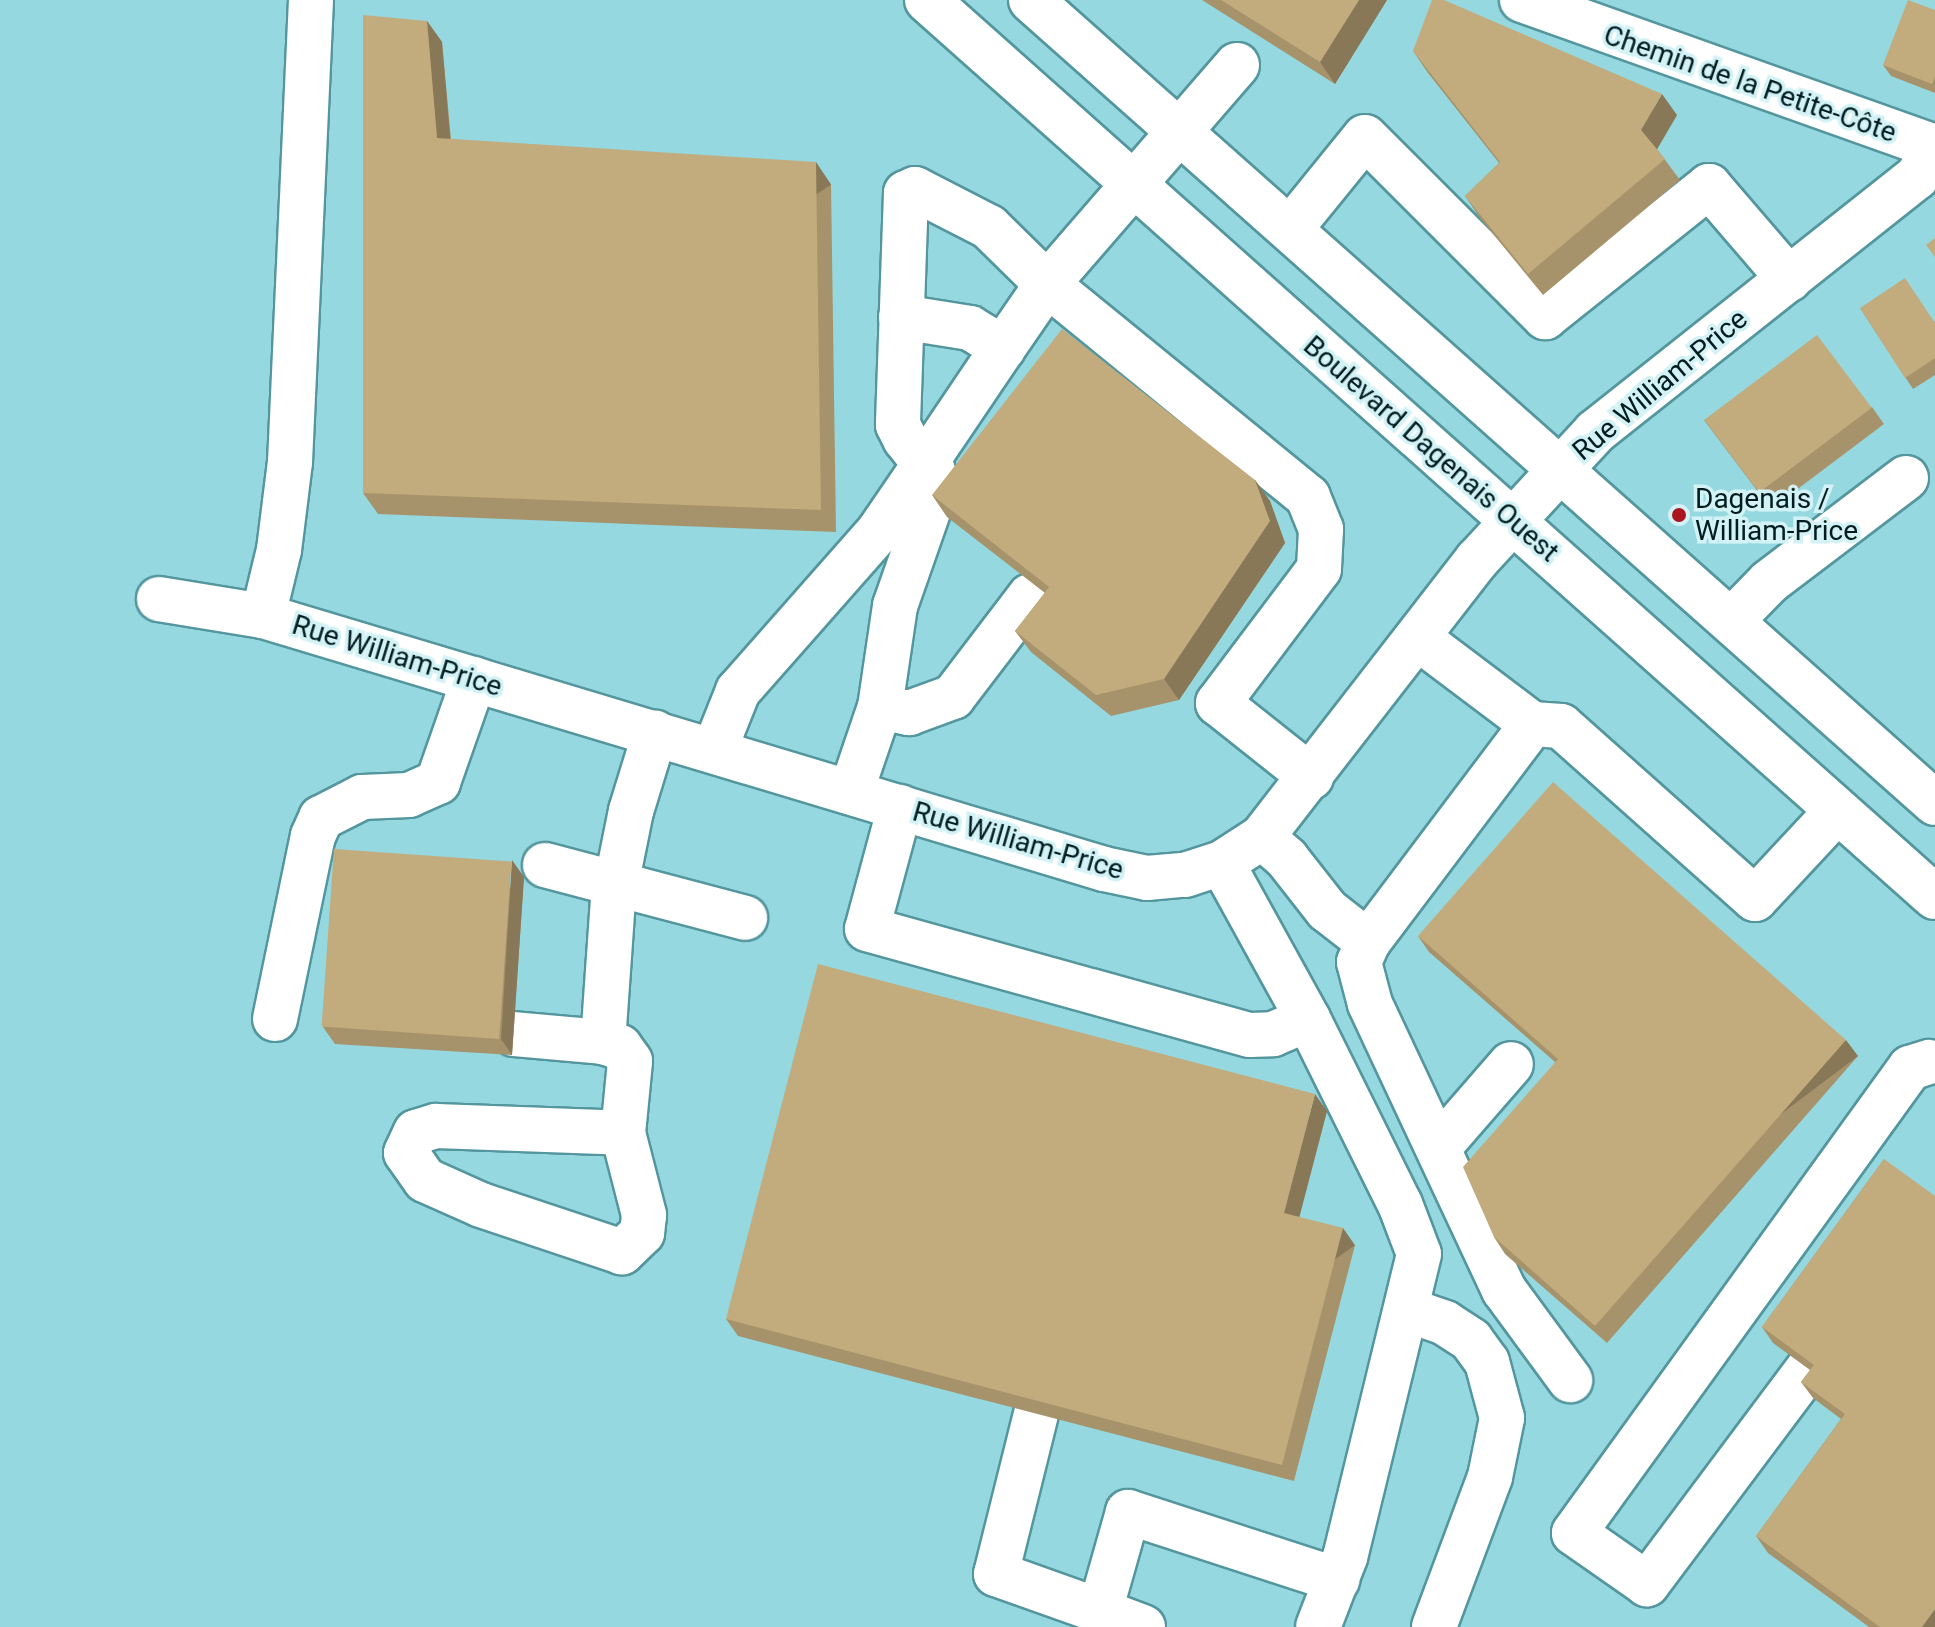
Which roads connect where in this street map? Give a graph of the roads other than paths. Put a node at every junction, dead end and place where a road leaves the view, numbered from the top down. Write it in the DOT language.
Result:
graph roads {
  1 [pos="311,0"];
  2 [pos="927,0"];
  3 [pos="1031,0"];
  4 [pos="1524,0"];
  5 [pos="1237,65"];
  6 [pos="1178,128"];
  7 [pos="1935,148"];
  8 [pos="1131,182"];
  9 [pos="1291,228"];
  10 [pos="1789,279"];
  11 [pos="1047,284"];
  12 [pos="901,317"];
  13 [pos="1003,348"];
  14 [pos="926,462"];
  15 [pos="1562,468"];
  16 [pos="1906,478"];
  17 [pos="1513,521"];
  18 [pos="1030,596"];
  19 [pos="159,599"];
  20 [pos="263,616"];
  21 [pos="1731,621"];
  22 [pos="1418,638"];
  23 [pos="474,679"];
  24 [pos="880,707"];
  25 [pos="1532,724"];
  26 [pos="655,733"];
  27 [pos="714,751"];
  28 [pos="1311,777"];
  29 [pos="851,792"];
  30 [pos="1935,803"];
  31 [pos="900,807"];
  32 [pos="1837,811"];
  33 [pos="1262,837"];
  34 [pos="1222,863"];
  35 [pos="545,865"];
  36 [pos="617,881"];
  37 [pos="1935,897"];
  38 [pos="745,918"];
  39 [pos="1368,942"];
  40 [pos="275,1019"];
  41 [pos="1308,1019"];
  42 [pos="514,1034"];
  43 [pos="603,1042"];
  44 [pos="1933,1061"];
  45 [pos="1511,1064"];
  46 [pos="623,1133"];
  47 [pos="1438,1148"];
  48 [pos="1408,1310"];
  49 [pos="1808,1369"];
  50 [pos="1570,1380"];
  51 [pos="1036,1414"];
  52 [pos="1337,1580"];
  53 [pos="1100,1611"];
  54 [pos="1143,1627"];
  55 [pos="1318,1627"];
  56 [pos="1434,1627"];
  1 -- 20 [label="street"];
  2 -- 8 [label="street, Boulevard Dagenais Ouest"];
  3 -- 6 [label="street"];
  4 -- 7 [label="street, Chemin de la Petite-Côte"];
  5 -- 6 [label="street"];
  6 -- 8 [label="street"];
  6 -- 9 [label="street"];
  7 -- 10 [label="street, Rue William-Price"];
  8 -- 11 [label="street"];
  8 -- 17 [label="street, Boulevard Dagenais Ouest"];
  9 -- 10 [label="street"];
  9 -- 15 [label="street"];
  10 -- 15 [label="street, Rue William-Price"];
  11 -- 12 [label="street"];
  11 -- 13 [label="street"];
  11 -- 28 [label="street"];
  12 -- 13 [label="street"];
  12 -- 14 [label="street"];
  13 -- 14 [label="street"];
  14 -- 24 [label="street"];
  14 -- 27 [label="street"];
  15 -- 17 [label="street, Rue William-Price"];
  15 -- 21 [label="street"];
  16 -- 21 [label="street"];
  17 -- 22 [label="street, Rue William-Price"];
  17 -- 32 [label="street, Boulevard Dagenais Ouest"];
  18 -- 24 [label="street"];
  19 -- 20 [label="street, Rue William-Price"];
  20 -- 23 [label="street, Rue William-Price"];
  21 -- 30 [label="street"];
  22 -- 25 [label="street"];
  22 -- 28 [label="street, Rue William-Price"];
  23 -- 26 [label="street, Rue William-Price"];
  23 -- 40 [label="street"];
  24 -- 29 [label="street"];
  25 -- 32 [label="street"];
  25 -- 39 [label="street"];
  26 -- 27 [label="street, Rue William-Price"];
  26 -- 36 [label="street"];
  27 -- 29 [label="street, Rue William-Price"];
  28 -- 33 [label="street, Rue William-Price"];
  29 -- 31 [label="street, Rue William-Price"];
  31 -- 34 [label="street, Rue William-Price"];
  31 -- 41 [label="street"];
  32 -- 37 [label="street, Boulevard Dagenais Ouest"];
  33 -- 34 [label="street, Rue William-Price"];
  33 -- 39 [label="street"];
  34 -- 41 [label="street"];
  35 -- 36 [label="street"];
  36 -- 38 [label="street"];
  36 -- 43 [label="street"];
  39 -- 47 [label="street"];
  41 -- 48 [label="street"];
  42 -- 43 [label="street"];
  43 -- 46 [label="street"];
  44 -- 49 [label="street"];
  45 -- 47 [label="street"];
  46 -- 46 [label="street"];
  47 -- 50 [label="street"];
  48 -- 52 [label="street"];
  48 -- 56 [label="street"];
  51 -- 53 [label="street"];
  52 -- 53 [label="street"];
  52 -- 55 [label="street"];
  53 -- 54 [label="street"];
}
